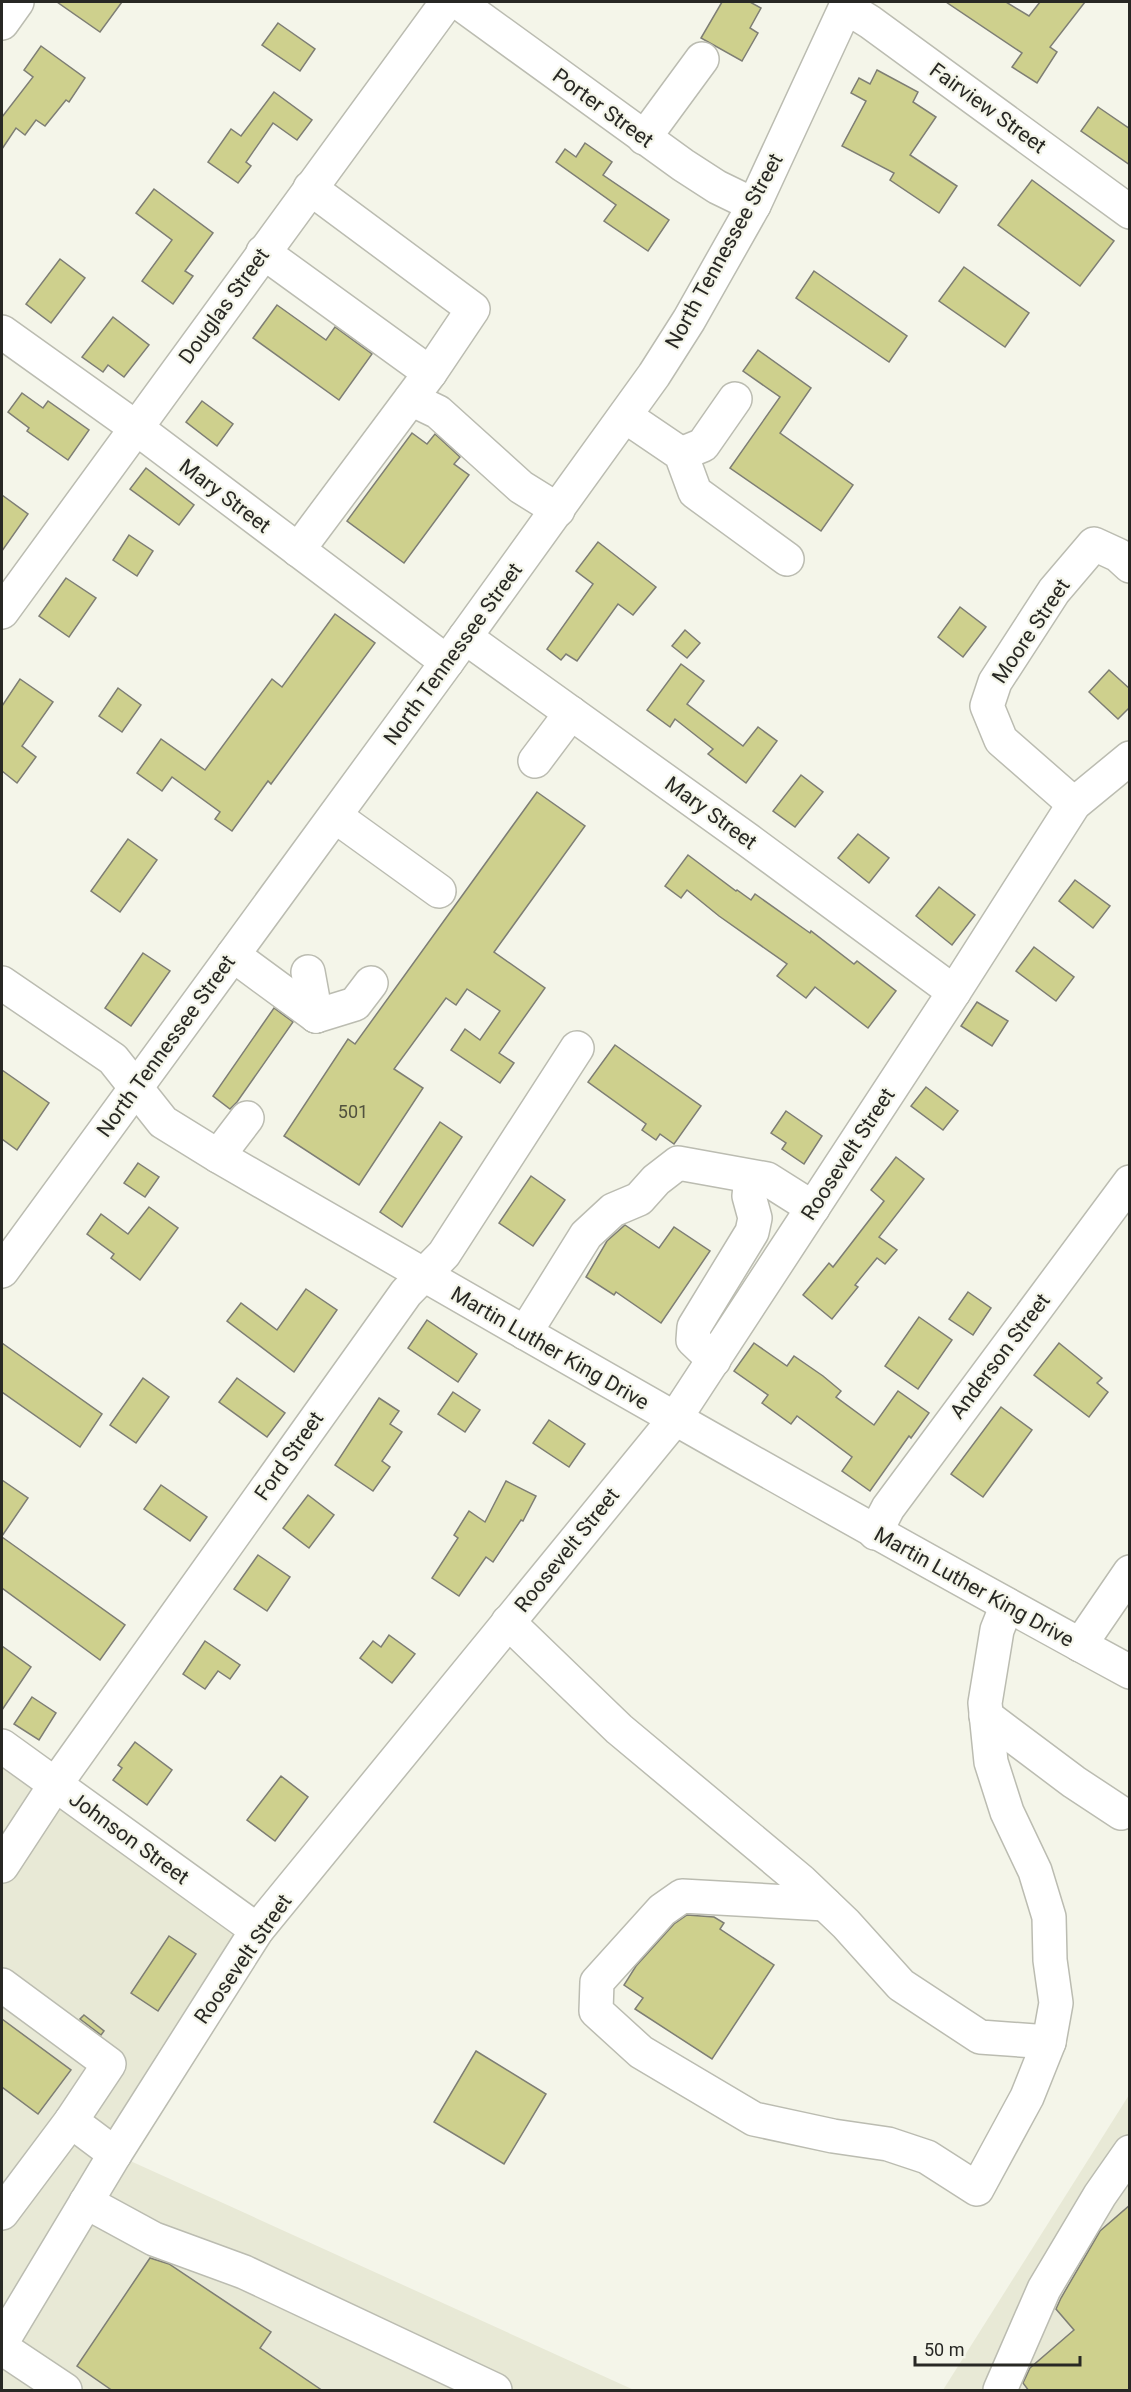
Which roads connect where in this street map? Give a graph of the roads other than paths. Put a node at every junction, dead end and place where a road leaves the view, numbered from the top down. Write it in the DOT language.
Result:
graph roads {
  1 [pos="17,2"];
  2 [pos="447,2"];
  3 [pos="458,2"];
  4 [pos="847,4"];
  5 [pos="2,23"];
  6 [pos="702,59"];
  7 [pos="644,138"];
  8 [pos="310,188"];
  9 [pos="754,205"];
  10 [pos="1130,212"];
  11 [pos="263,252"];
  12 [pos="2,332"];
  13 [pos="430,374"];
  14 [pos="411,399"];
  15 [pos="735,399"];
  16 [pos="625,417"];
  17 [pos="135,428"];
  18 [pos="681,454"];
  19 [pos="558,510"];
  20 [pos="298,550"];
  21 [pos="787,559"];
  22 [pos="1130,566"];
  23 [pos="2,612"];
  24 [pos="456,650"];
  25 [pos="571,713"];
  26 [pos="1130,758"];
  27 [pos="535,761"];
  28 [pos="1074,804"];
  29 [pos="334,816"];
  30 [pos="439,891"];
  31 [pos="233,955"];
  32 [pos="308,972"];
  33 [pos="2,983"];
  34 [pos="371,983"];
  35 [pos="954,992"];
  36 [pos="316,1016"];
  37 [pos="578,1048"];
  38 [pos="136,1086"];
  39 [pos="247,1119"];
  40 [pos="218,1156"];
  41 [pos="751,1177"];
  42 [pos="1130,1182"];
  43 [pos="813,1208"];
  44 [pos="2,1271"];
  45 [pos="424,1275"];
  46 [pos="525,1333"];
  47 [pos="714,1360"];
  48 [pos="675,1420"];
  49 [pos="875,1533"];
  50 [pos="1130,1572"];
  51 [pos="1007,1605"];
  52 [pos="508,1622"];
  53 [pos="1080,1645"];
  54 [pos="1130,1672"];
  55 [pos="986,1716"];
  56 [pos="2,1746"];
  57 [pos="55,1785"];
  58 [pos="1121,1813"];
  59 [pos="2,1866"];
  60 [pos="825,1904"];
  61 [pos="257,1930"];
  62 [pos="2,1985"];
  63 [pos="1049,2042"];
  64 [pos="71,2121"];
  65 [pos="1130,2152"];
  66 [pos="115,2154"];
  67 [pos="86,2202"];
  68 [pos="2,2214"];
  69 [pos="2,2342"];
  70 [pos="2,2348"];
  71 [pos="65,2391"];
  72 [pos="495,2391"];
  73 [pos="1000,2391"];
  1 -- 5 [label="street"];
  2 -- 8 [label="street, Douglas Street"];
  3 -- 7 [label="street, Porter Street"];
  4 -- 9 [label="street, North Tennessee Street"];
  4 -- 10 [label="street, Fairview Street"];
  6 -- 7 [label="street"];
  7 -- 9 [label="street, Porter Street"];
  8 -- 11 [label="street, Douglas Street"];
  8 -- 13 [label="street"];
  9 -- 16 [label="street, North Tennessee Street"];
  11 -- 13 [label="street"];
  11 -- 17 [label="street, Douglas Street"];
  12 -- 17 [label="street, Mary Street"];
  13 -- 14 [label="street"];
  14 -- 19 [label="street"];
  14 -- 20 [label="street"];
  15 -- 18 [label="street"];
  16 -- 18 [label="street"];
  16 -- 19 [label="street, North Tennessee Street"];
  17 -- 20 [label="street, Mary Street"];
  17 -- 23 [label="street, Douglas Street"];
  18 -- 21 [label="street"];
  19 -- 24 [label="street, North Tennessee Street"];
  20 -- 24 [label="street, Mary Street"];
  22 -- 28 [label="street, Moore Street"];
  24 -- 25 [label="street, Mary Street"];
  24 -- 29 [label="street, North Tennessee Street"];
  25 -- 27 [label="street"];
  25 -- 35 [label="street, Mary Street"];
  26 -- 28 [label="street, Roosevelt Street"];
  28 -- 35 [label="street, Roosevelt Street"];
  29 -- 30 [label="street"];
  29 -- 31 [label="street, North Tennessee Street"];
  31 -- 36 [label="street"];
  31 -- 38 [label="street, North Tennessee Street"];
  32 -- 36 [label="street"];
  33 -- 38 [label="street, Martin Luther King Drive"];
  34 -- 36 [label="street"];
  35 -- 43 [label="street, Roosevelt Street"];
  37 -- 45 [label="street, Ford Street"];
  38 -- 40 [label="street, Martin Luther King Drive"];
  38 -- 44 [label="street, North Tennessee Street"];
  39 -- 40 [label="street"];
  40 -- 45 [label="street, Martin Luther King Drive"];
  41 -- 43 [label="street"];
  41 -- 46 [label="street"];
  41 -- 47 [label="street"];
  42 -- 49 [label="street, Anderson Street"];
  43 -- 47 [label="street, Roosevelt Street"];
  45 -- 46 [label="street, Martin Luther King Drive"];
  45 -- 57 [label="street, Ford Street"];
  46 -- 48 [label="street, Martin Luther King Drive"];
  47 -- 48 [label="street, Roosevelt Street"];
  48 -- 49 [label="street, Martin Luther King Drive"];
  48 -- 52 [label="street, Roosevelt Street"];
  49 -- 51 [label="street, Martin Luther King Drive"];
  50 -- 53 [label="street"];
  51 -- 53 [label="street, Martin Luther King Drive"];
  51 -- 55 [label="street"];
  52 -- 60 [label="street"];
  52 -- 61 [label="street, Roosevelt Street"];
  53 -- 54 [label="street, Martin Luther King Drive"];
  55 -- 58 [label="street"];
  55 -- 63 [label="street"];
  56 -- 57 [label="street, Johnson Street"];
  57 -- 59 [label="street, Ford Street"];
  57 -- 61 [label="street, Johnson Street"];
  60 -- 63 [label="street"];
  60 -- 63 [label="street"];
  61 -- 66 [label="street, Roosevelt Street"];
  62 -- 64 [label="street"];
  64 -- 66 [label="street"];
  64 -- 68 [label="street"];
  65 -- 73 [label="street"];
  66 -- 67 [label="street, Roosevelt Street"];
  67 -- 69 [label="street, Roosevelt Street"];
  67 -- 72 [label="street"];
  70 -- 71 [label="street"];
}
